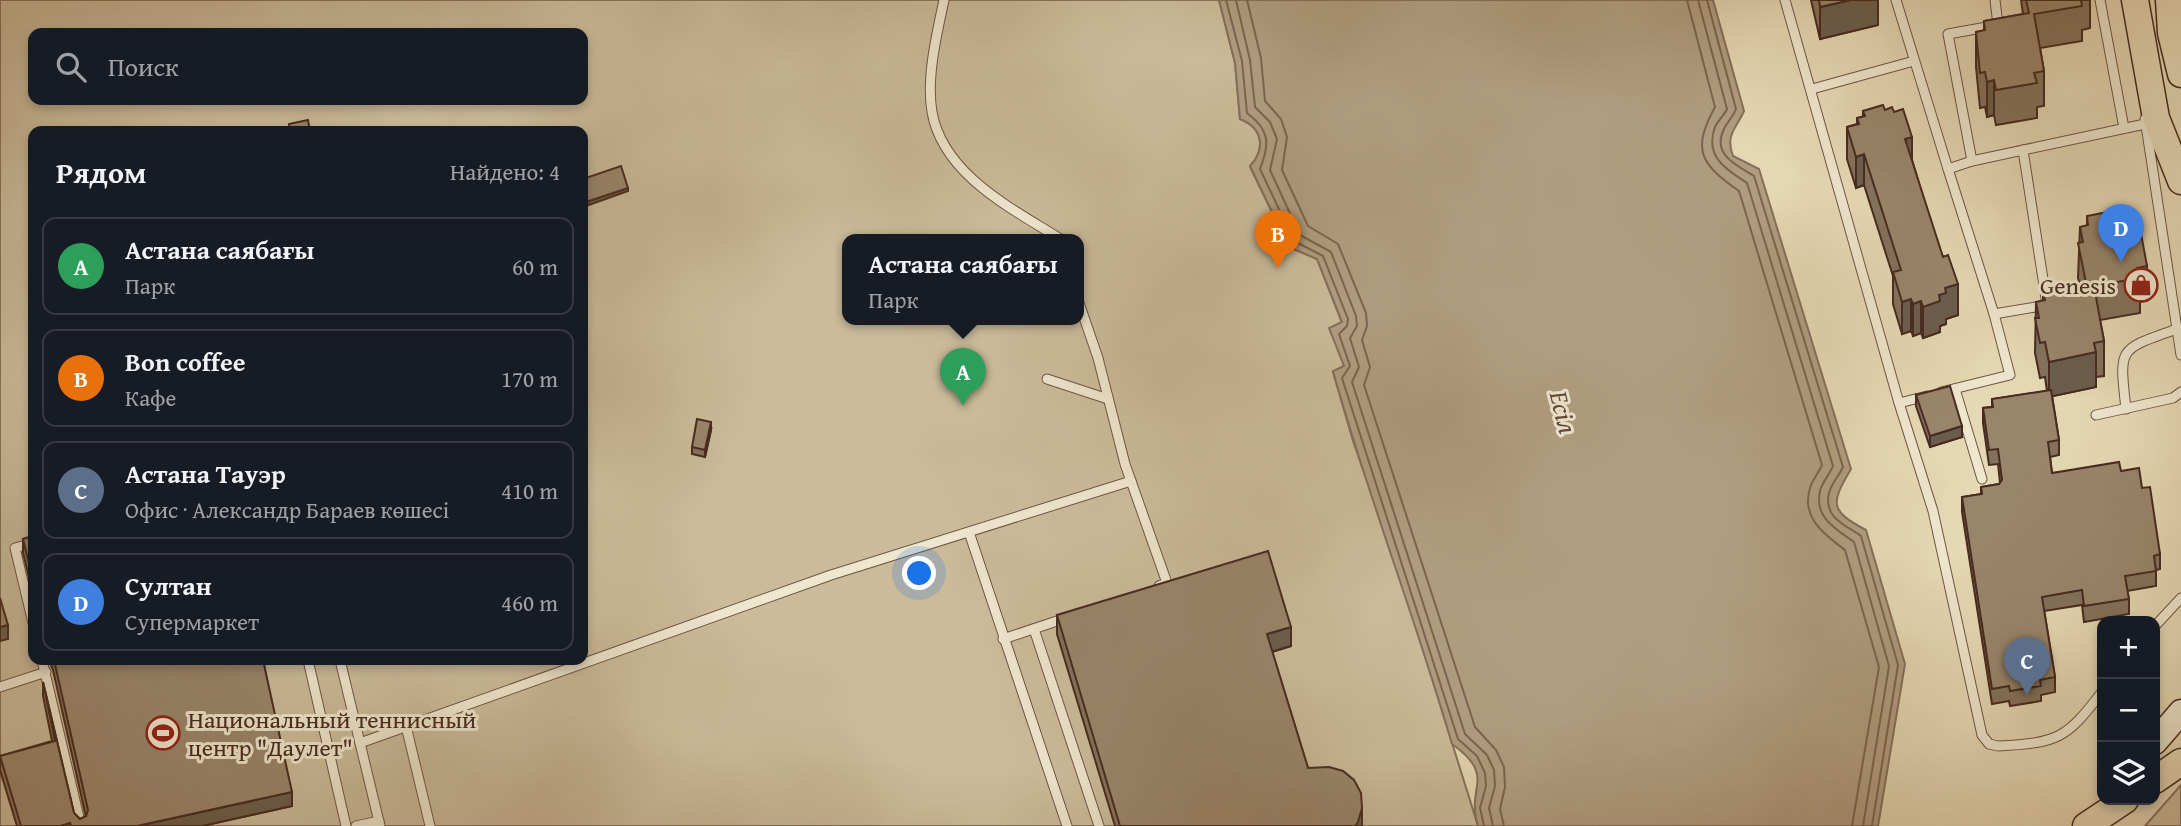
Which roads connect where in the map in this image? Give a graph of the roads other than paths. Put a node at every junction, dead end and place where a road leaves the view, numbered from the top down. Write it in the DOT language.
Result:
graph roads {
  1 [pos="944,0"];
  2 [pos="1785,0"];
  3 [pos="1896,0"];
  4 [pos="1995,0"];
  5 [pos="2100,0"];
  6 [pos="2126,0"];
  7 [pos="2135,0"];
  8 [pos="2169,0"];
  9 [pos="1914,61"];
  10 [pos="2181,74"];
  11 [pos="1812,89"];
  12 [pos="2151,121"];
  13 [pos="2124,128"];
  14 [pos="2023,150"];
  15 [pos="1972,161"];
  16 [pos="1948,169"];
  17 [pos="2181,181"];
  18 [pos="1053,234"];
  19 [pos="1994,314"];
  20 [pos="1084,317"];
  21 [pos="2177,329"];
  22 [pos="2181,355"];
  23 [pos="1046,379"];
  24 [pos="1955,389"];
  25 [pos="2181,392"];
  26 [pos="1108,399"];
  27 [pos="1899,404"];
  28 [pos="2126,409"];
  29 [pos="2096,415"];
  30 [pos="1982,479"];
  31 [pos="1130,481"];
  32 [pos="969,532"];
  33 [pos="28,544"];
  34 [pos="1143,591"];
  35 [pos="2181,598"];
  36 [pos="28,602"];
  37 [pos="1082,612"];
  38 [pos="2160,621"];
  39 [pos="1034,629"];
  40 [pos="1003,639"];
  41 [pos="588,661"];
  42 [pos="44,665"];
  43 [pos="308,665"];
  44 [pos="341,665"];
  45 [pos="577,665"];
  46 [pos="46,672"];
  47 [pos="0,687"];
  48 [pos="2097,699"];
  49 [pos="2181,712"];
  50 [pos="405,726"];
  51 [pos="2160,736"];
  52 [pos="360,743"];
  53 [pos="2181,762"];
  54 [pos="2160,777"];
  55 [pos="2100,805"];
  56 [pos="2117,805"];
  57 [pos="380,823"];
  58 [pos="81,826"];
  59 [pos="346,826"];
  60 [pos="356,826"];
  61 [pos="430,826"];
  62 [pos="1067,826"];
  63 [pos="1099,826"];
  64 [pos="2083,826"];
  1 -- 18 [label="lane"];
  2 -- 11 [label="lane"];
  3 -- 9 [label="lane"];
  4 -- 15 [label="lane"];
  5 -- 13 [label="lane"];
  6 -- 12 [label="lane"];
  7 -- 12 [label="main road"];
  8 -- 10 [label="main road"];
  9 -- 11 [label="lane"];
  9 -- 16 [label="lane"];
  11 -- 27 [label="lane"];
  12 -- 13 [label="lane"];
  12 -- 17 [label="main road"];
  12 -- 21 [label="lane"];
  13 -- 14 [label="lane"];
  14 -- 15 [label="lane"];
  14 -- 19 [label="lane"];
  15 -- 16 [label="lane"];
  16 -- 19 [label="lane"];
  19 -- 24 [label="lane"];
  20 -- 26 [label="lane"];
  21 -- 22 [label="lane"];
  21 -- 28 [label="lane"];
  23 -- 26 [label="lane"];
  24 -- 27 [label="lane"];
  24 -- 30 [label="lane"];
  25 -- 28 [label="lane"];
  26 -- 31 [label="lane"];
  27 -- 48 [label="lane"];
  28 -- 29 [label="lane"];
  31 -- 32 [label="lane"];
  31 -- 34 [label="lane"];
  32 -- 40 [label="lane"];
  32 -- 41 [label="lane"];
  33 -- 36 [label="lane"];
  35 -- 38 [label="lane"];
  37 -- 39 [label="lane"];
  39 -- 40 [label="lane"];
  39 -- 63 [label="lane"];
  40 -- 62 [label="lane"];
  42 -- 46 [label="lane"];
  43 -- 59 [label="lane"];
  44 -- 52 [label="lane"];
  45 -- 50 [label="lane"];
  46 -- 47 [label="lane"];
  46 -- 58 [label="lane"];
  49 -- 51 [label="main road"];
  50 -- 52 [label="lane"];
  50 -- 61 [label="lane"];
  52 -- 57 [label="lane"];
  53 -- 54 [label="main road"];
  55 -- 64 [label="main road"];
  56 -- 64 [label="main road"];
  57 -- 60 [label="lane"];
}
